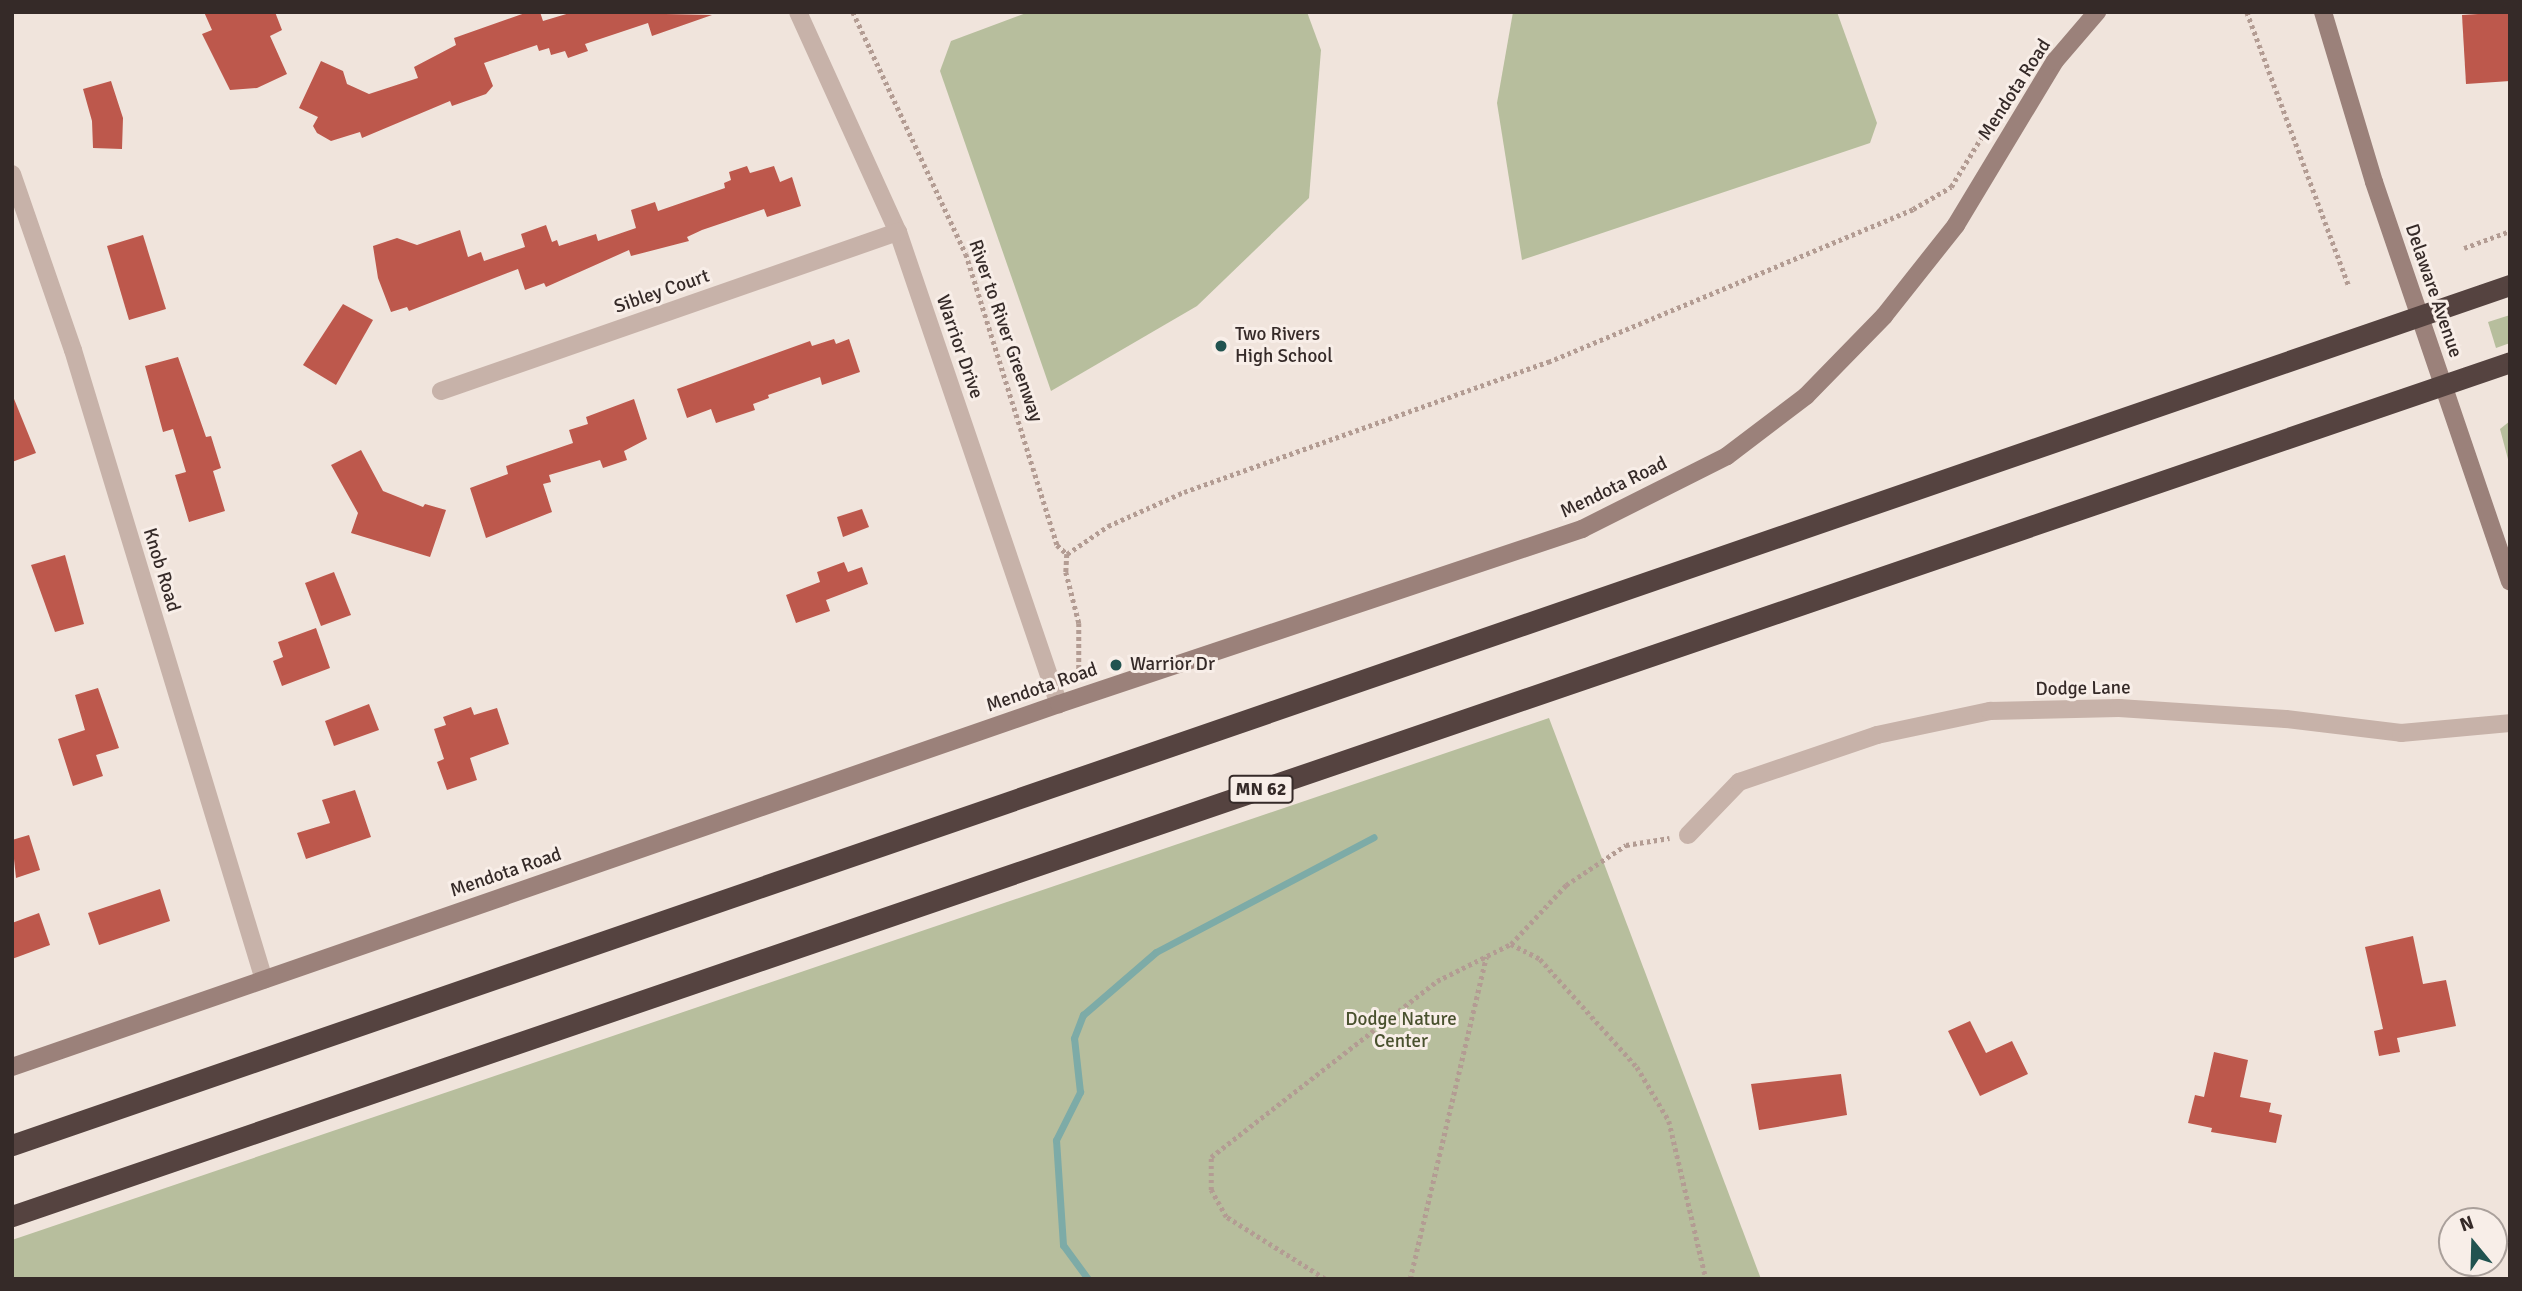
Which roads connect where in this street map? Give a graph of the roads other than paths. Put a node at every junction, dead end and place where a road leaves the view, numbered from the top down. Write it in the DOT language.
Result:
graph roads {
  1 [pos="799,12"];
  2 [pos="2097,12"];
  3 [pos="2323,12"];
  4 [pos="12,174"];
  5 [pos="898,232"];
  6 [pos="2510,285"];
  7 [pos="2420,316"];
  8 [pos="2510,362"];
  9 [pos="2443,385"];
  10 [pos="441,391"];
  11 [pos="2510,581"];
  12 [pos="1059,704"];
  13 [pos="2510,723"];
  14 [pos="1688,835"];
  15 [pos="264,979"];
  16 [pos="12,1067"];
  17 [pos="12,1145"];
  18 [pos="12,1216"];
  1 -- 5 [label="street, Warrior Drive"];
  2 -- 12 [label="street, Mendota Road"];
  3 -- 7 [label="street, Delaware Avenue"];
  4 -- 15 [label="street, Knob Road"];
  5 -- 10 [label="street, Sibley Court"];
  5 -- 12 [label="street, Warrior Drive"];
  6 -- 7 [label="highway"];
  7 -- 9 [label="street, Delaware Avenue"];
  7 -- 17 [label="highway"];
  8 -- 9 [label="highway, MN 62"];
  9 -- 11 [label="street, Delaware Avenue"];
  9 -- 18 [label="highway, MN 62"];
  12 -- 15 [label="street, Mendota Road"];
  13 -- 14 [label="street, Dodge Lane"];
  15 -- 16 [label="street, Mendota Road"];
}
